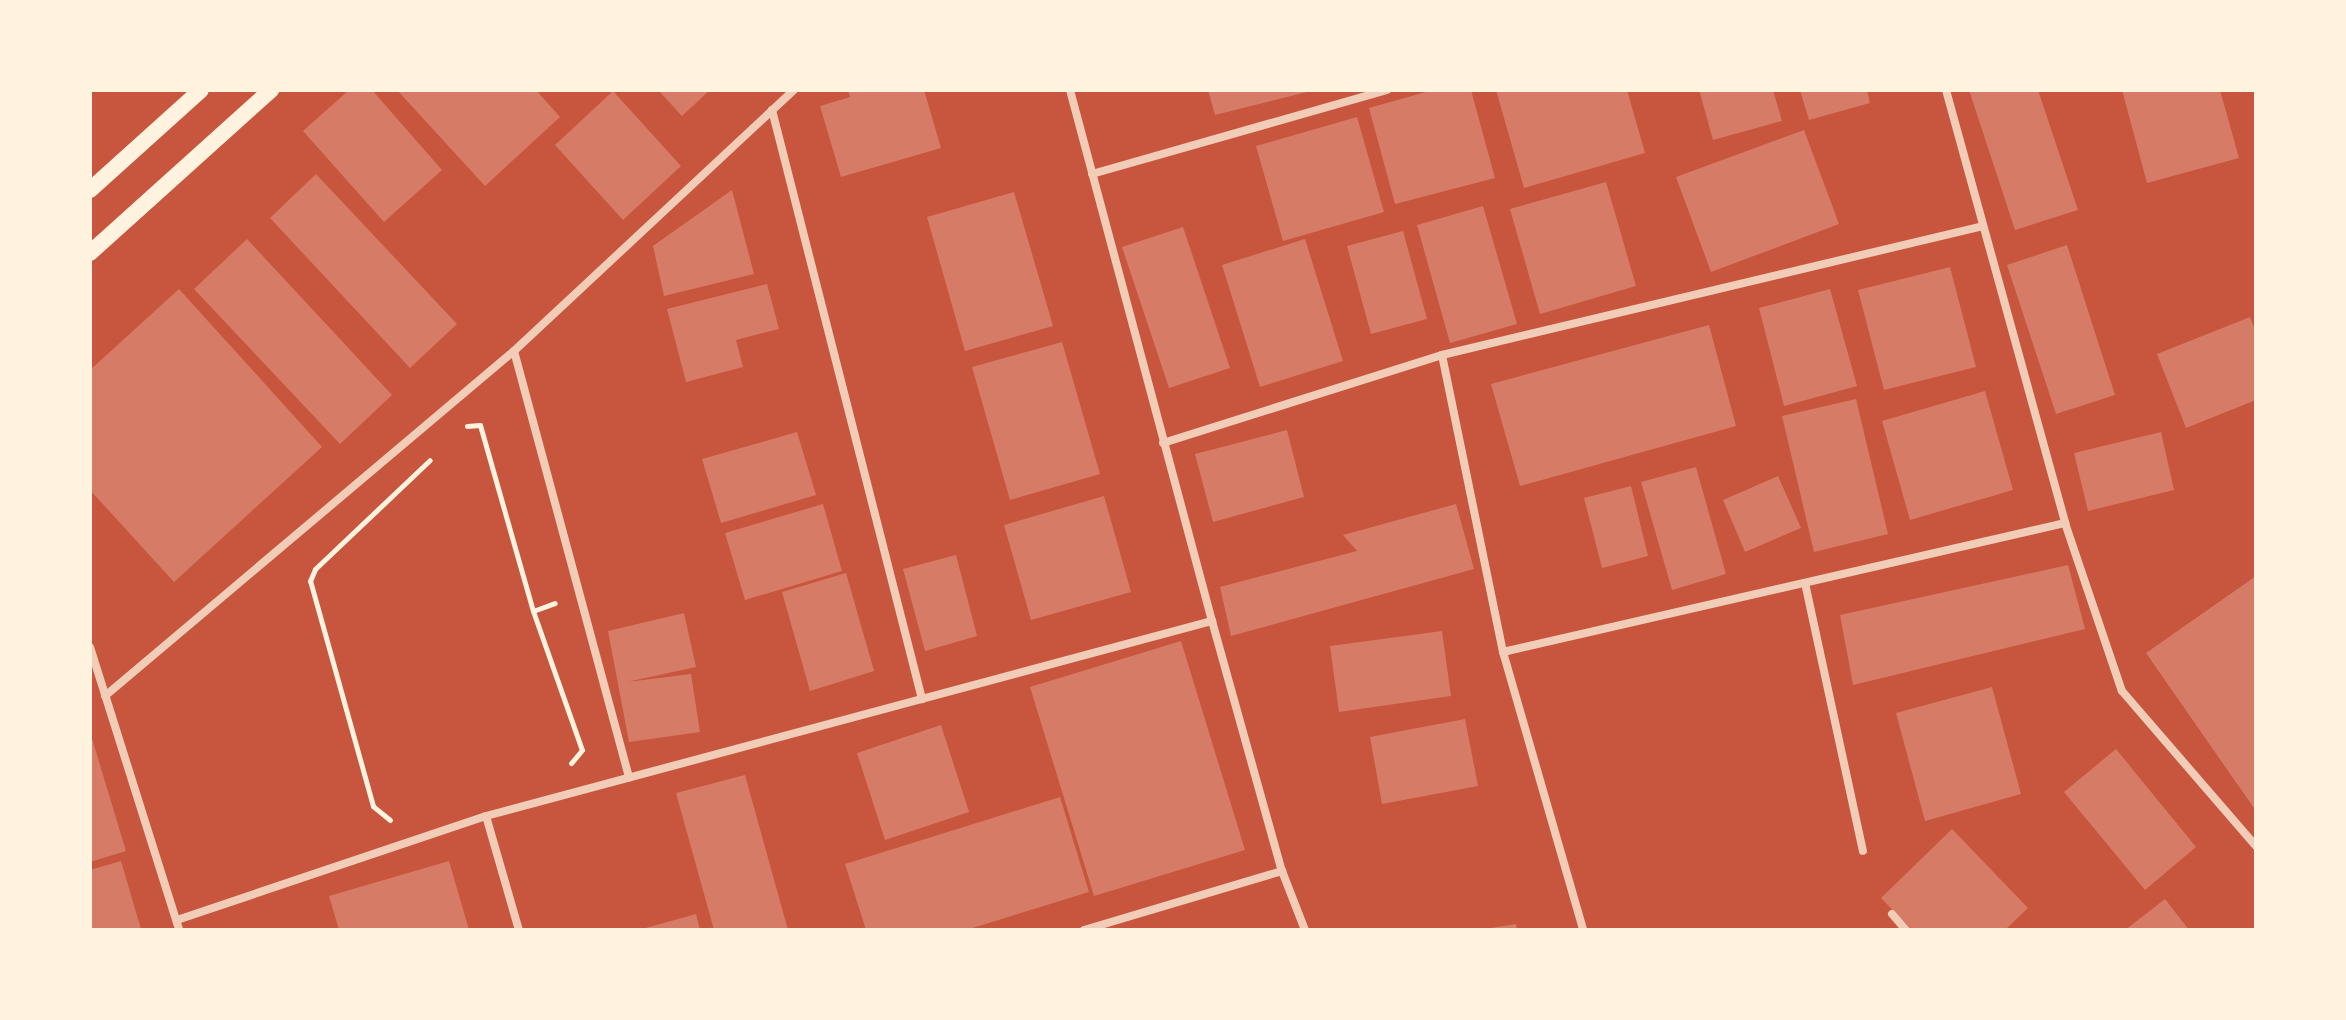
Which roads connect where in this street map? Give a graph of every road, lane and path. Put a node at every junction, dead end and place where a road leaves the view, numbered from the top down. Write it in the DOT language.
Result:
graph roads {
  1 [pos="201,90"];
  2 [pos="271,90"];
  3 [pos="794,90"];
  4 [pos="1070,90"];
  5 [pos="1387,90"];
  6 [pos="1946,90"];
  7 [pos="1355,95"];
  8 [pos="772,110"];
  9 [pos="1092,174"];
  10 [pos="90,190"];
  11 [pos="1983,226"];
  12 [pos="90,253"];
  13 [pos="514,351"];
  14 [pos="1442,355"];
  15 [pos="455,436"];
  16 [pos="1163,443"];
  17 [pos="434,456"];
  18 [pos="2065,523"];
  19 [pos="1805,583"];
  20 [pos="579,595"];
  21 [pos="533,611"];
  22 [pos="1212,621"];
  23 [pos="90,647"];
  24 [pos="1503,652"];
  25 [pos="105,696"];
  26 [pos="922,699"];
  27 [pos="563,766"];
  28 [pos="629,778"];
  29 [pos="486,816"];
  30 [pos="392,819"];
  31 [pos="2256,846"];
  32 [pos="1863,851"];
  33 [pos="1282,871"];
  34 [pos="1892,914"];
  35 [pos="177,920"];
  36 [pos="179,930"];
  37 [pos="519,930"];
  38 [pos="1084,930"];
  39 [pos="1305,930"];
  40 [pos="1583,930"];
  41 [pos="1906,930"];
  1 -- 10 [label="main road"];
  2 -- 12 [label="main road"];
  3 -- 8 [label="street"];
  4 -- 9 [label="street"];
  5 -- 7 [label="street"];
  6 -- 11 [label="street"];
  7 -- 9 [label="street"];
  8 -- 13 [label="street"];
  8 -- 26 [label="street"];
  9 -- 16 [label="street"];
  11 -- 14 [label="street"];
  11 -- 18 [label="street"];
  13 -- 20 [label="street"];
  13 -- 25 [label="street"];
  14 -- 16 [label="street"];
  14 -- 24 [label="street"];
  15 -- 21 [label="path"];
  16 -- 22 [label="street"];
  17 -- 30 [label="path"];
  18 -- 19 [label="street"];
  18 -- 31 [label="street"];
  19 -- 24 [label="street"];
  19 -- 32 [label="street"];
  20 -- 21 [label="path"];
  20 -- 28 [label="street"];
  21 -- 27 [label="path"];
  22 -- 26 [label="street"];
  22 -- 33 [label="street"];
  23 -- 25 [label="street"];
  24 -- 40 [label="street"];
  25 -- 35 [label="street"];
  26 -- 28 [label="street"];
  28 -- 29 [label="street"];
  29 -- 35 [label="street"];
  29 -- 37 [label="street"];
  33 -- 38 [label="street"];
  33 -- 39 [label="street"];
  34 -- 41 [label="street"];
  35 -- 36 [label="street"];
}
